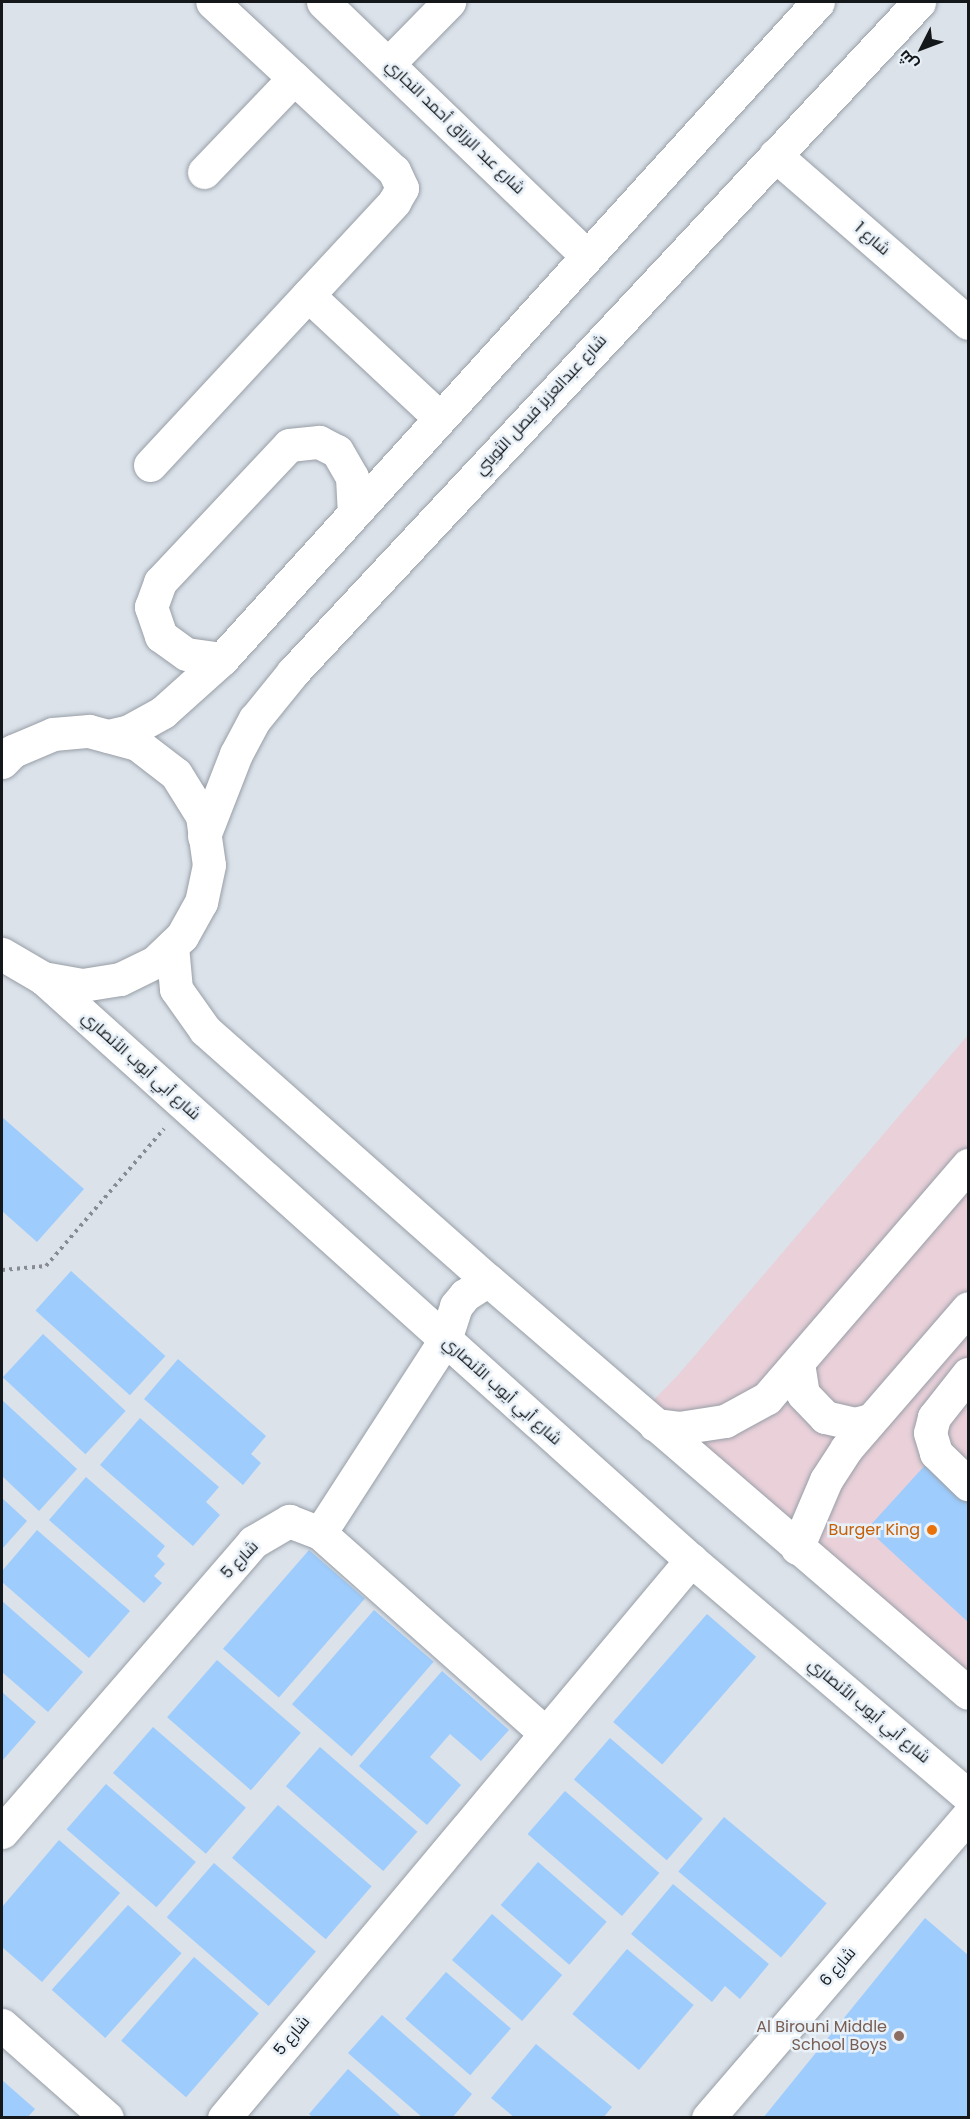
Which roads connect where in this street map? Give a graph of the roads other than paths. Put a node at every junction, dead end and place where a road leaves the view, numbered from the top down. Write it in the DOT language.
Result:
graph roads {
  1 [pos="212,2"];
  2 [pos="323,2"];
  3 [pos="449,2"];
  4 [pos="818,2"];
  5 [pos="918,2"];
  6 [pos="389,63"];
  7 [pos="294,78"];
  8 [pos="775,154"];
  9 [pos="204,172"];
  10 [pos="585,254"];
  11 [pos="308,295"];
  12 [pos="969,323"];
  13 [pos="439,417"];
  14 [pos="150,465"];
  15 [pos="354,512"];
  16 [pos="222,659"];
  17 [pos="53,734"];
  18 [pos="108,736"];
  19 [pos="2,739"];
  20 [pos="2,762"];
  21 [pos="204,836"];
  22 [pos="172,946"];
  23 [pos="2,954"];
  24 [pos="44,978"];
  25 [pos="969,1165"];
  26 [pos="488,1280"];
  27 [pos="969,1308"];
  28 [pos="445,1340"];
  29 [pos="798,1363"];
  30 [pos="969,1374"];
  31 [pos="870,1420"];
  32 [pos="655,1425"];
  33 [pos="969,1484"];
  34 [pos="320,1533"];
  35 [pos="797,1548"];
  36 [pos="691,1560"];
  37 [pos="969,1693"];
  38 [pos="545,1733"];
  39 [pos="969,1796"];
  40 [pos="969,1816"];
  41 [pos="2,1832"];
  42 [pos="2,2025"];
  43 [pos="106,2118"];
  44 [pos="224,2118"];
  45 [pos="708,2118"];
  1 -- 7 [label="street"];
  2 -- 6 [label="street, شارع عبد الرزاق أحمد النجاري"];
  3 -- 6 [label="street"];
  4 -- 10 [label="street"];
  5 -- 8 [label="street, شارع عبدالعزيز فيصل الثويني"];
  6 -- 10 [label="street, شارع عبد الرزاق أحمد النجاري"];
  7 -- 9 [label="street"];
  7 -- 11 [label="street"];
  8 -- 12 [label="street, شارع 1"];
  8 -- 21 [label="street, شارع عبدالعزيز فيصل الثويني"];
  10 -- 13 [label="street"];
  11 -- 13 [label="street"];
  11 -- 14 [label="street"];
  13 -- 15 [label="street"];
  15 -- 16 [label="street"];
  15 -- 16 [label="street"];
  16 -- 18 [label="street"];
  17 -- 18 [label="street"];
  17 -- 19 [label="street"];
  17 -- 20 [label="street"];
  18 -- 21 [label="street"];
  21 -- 22 [label="street"];
  22 -- 24 [label="street"];
  22 -- 26 [label="street"];
  23 -- 24 [label="street"];
  24 -- 28 [label="street, شارع أبي أيوب الأنصاري"];
  25 -- 29 [label="street"];
  26 -- 28 [label="street"];
  26 -- 32 [label="street"];
  27 -- 31 [label="street"];
  28 -- 34 [label="street"];
  28 -- 36 [label="street, شارع أبي أيوب الأنصاري"];
  29 -- 31 [label="street"];
  29 -- 32 [label="street"];
  30 -- 33 [label="street"];
  31 -- 35 [label="street"];
  32 -- 35 [label="street"];
  34 -- 38 [label="street, شارع 5"];
  34 -- 41 [label="street, شارع 5"];
  35 -- 37 [label="street"];
  36 -- 38 [label="street, شارع 5"];
  36 -- 39 [label="street, شارع أبي أيوب الأنصاري"];
  38 -- 44 [label="street, شارع 5"];
  40 -- 45 [label="street, شارع 6"];
  42 -- 43 [label="street"];
}
